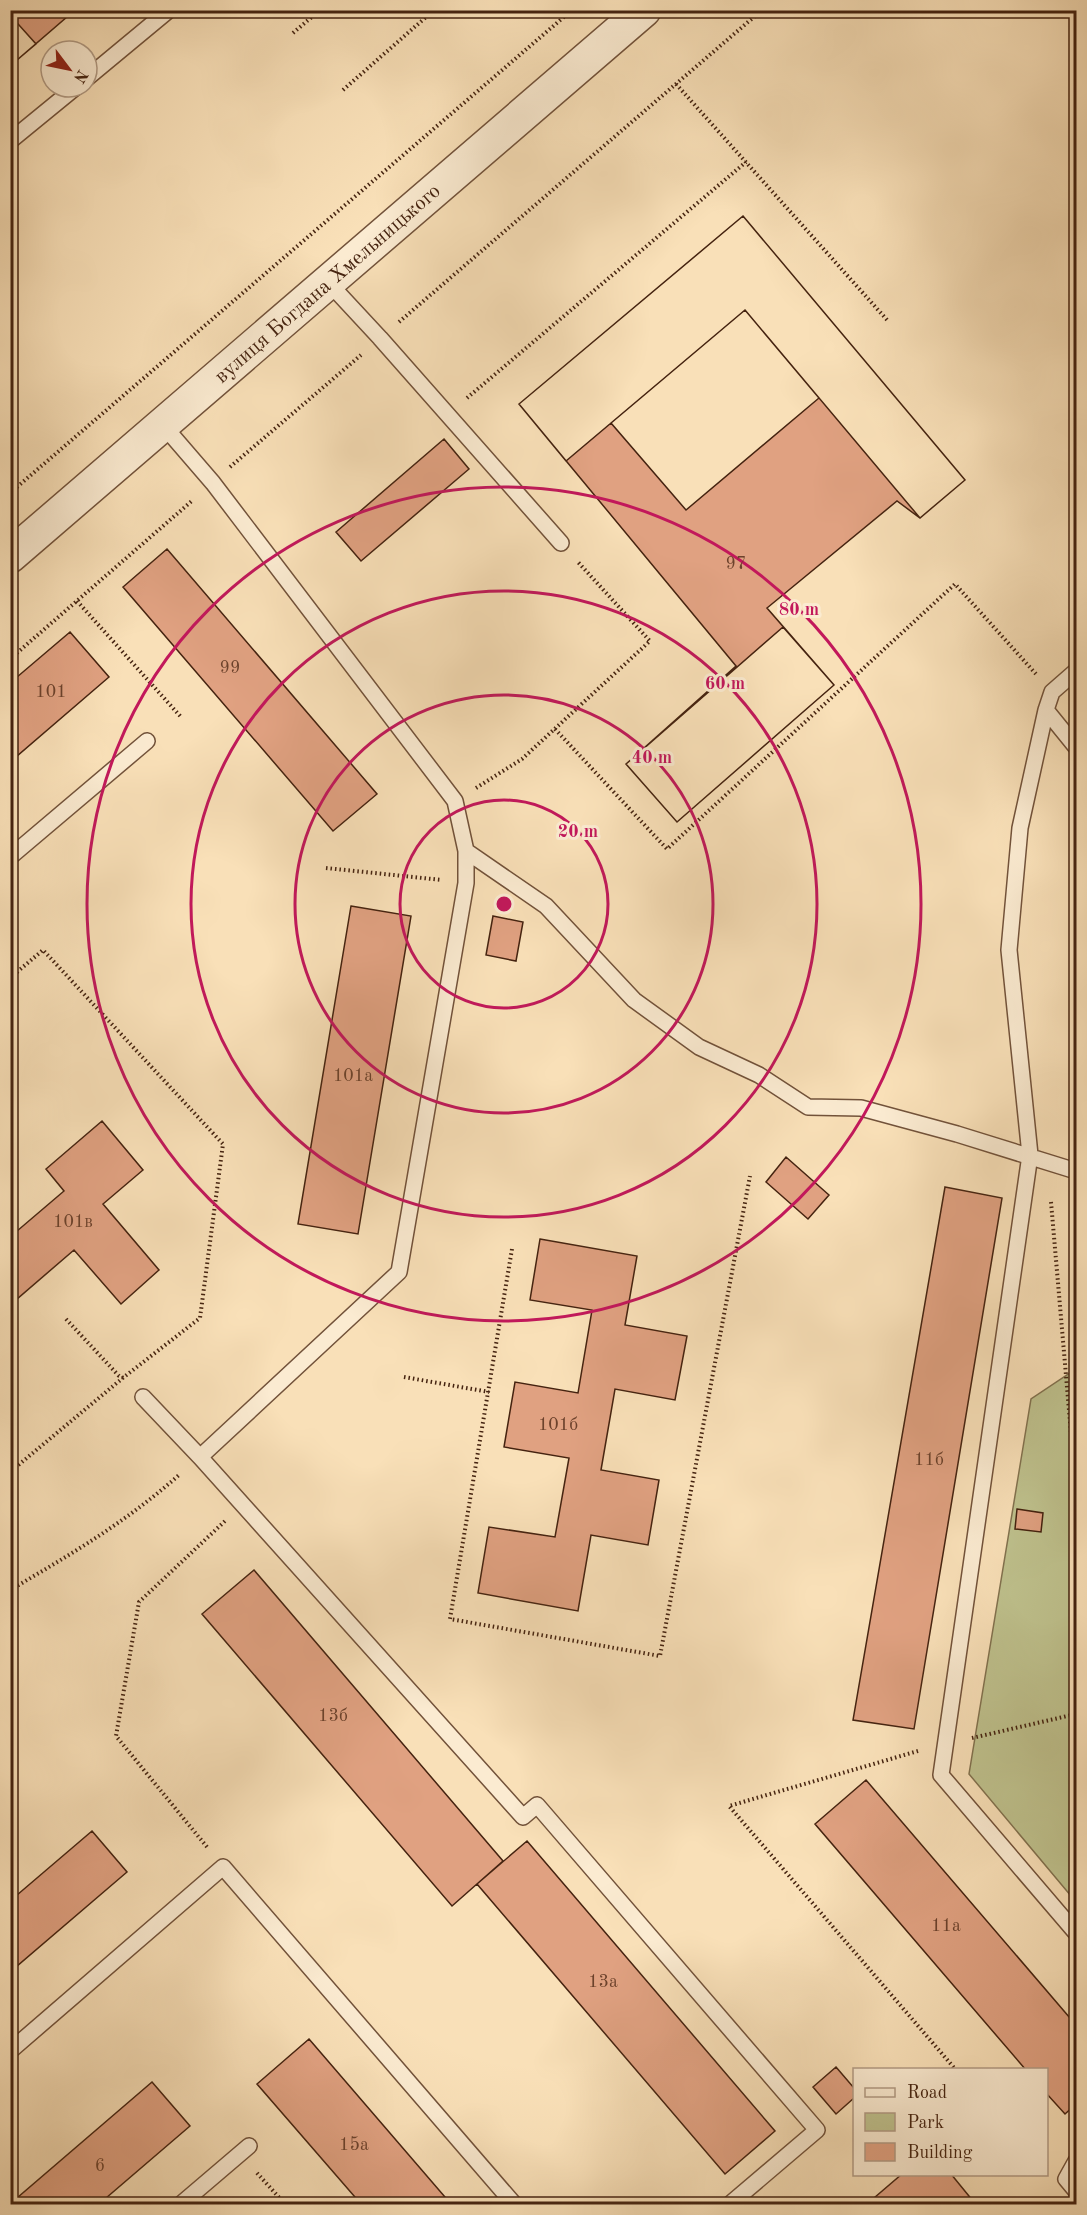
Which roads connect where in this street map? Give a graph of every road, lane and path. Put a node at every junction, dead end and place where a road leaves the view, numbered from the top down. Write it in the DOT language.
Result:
graph roads {
  1 [pos="169,10"];
  2 [pos="320,10"];
  3 [pos="434,10"];
  4 [pos="572,10"];
  5 [pos="644,10"];
  6 [pos="294,33"];
  7 [pos="99,68"];
  8 [pos="676,84"];
  9 [pos="343,90"];
  10 [pos="61,99"];
  11 [pos="10,141"];
  12 [pos="746,162"];
  13 [pos="328,282"];
  14 [pos="888,321"];
  15 [pos="447,415"];
  16 [pos="163,425"];
  17 [pos="10,493"];
  18 [pos="561,543"];
  19 [pos="10,556"];
  20 [pos="77,601"];
  21 [pos="1077,671"];
  22 [pos="1052,692"];
  23 [pos="1046,710"];
  24 [pos="181,717"];
  25 [pos="555,729"];
  26 [pos="147,741"];
  27 [pos="1077,747"];
  28 [pos="455,801"];
  29 [pos="466,851"];
  30 [pos="10,857"];
  31 [pos="326,868"];
  32 [pos="466,883"];
  33 [pos="10,978"];
  34 [pos="1030,1155"];
  35 [pos="1047,1161"];
  36 [pos="1077,1171"];
  37 [pos="750,1176"];
  38 [pos="512,1249"];
  39 [pos="66,1319"];
  40 [pos="123,1377"];
  41 [pos="404,1377"];
  42 [pos="489,1392"];
  43 [pos="143,1397"];
  44 [pos="1070,1417"];
  45 [pos="1077,1425"];
  46 [pos="200,1456"];
  47 [pos="10,1472"];
  48 [pos="1077,1491"];
  49 [pos="243,1504"];
  50 [pos="10,1590"];
  51 [pos="1077,1714"];
  52 [pos="945,1744"];
  53 [pos="223,1867"];
  54 [pos="1077,1933"];
  55 [pos="10,2052"];
  56 [pos="954,2068"];
  57 [pos="249,2146"];
  58 [pos="1077,2161"];
  59 [pos="255,2170"];
  60 [pos="1077,2191"];
  61 [pos="181,2205"];
  62 [pos="285,2205"];
  63 [pos="514,2205"];
  64 [pos="730,2205"];
  1 -- 7 [label="lane"];
  2 -- 6 [label="path"];
  3 -- 9 [label="path"];
  4 -- 17 [label="path"];
  5 -- 13 [label="street, вулиця Богдана Хмельницького"];
  8 -- 12 [label="path"];
  10 -- 11 [label="lane"];
  12 -- 14 [label="path"];
  12 -- 15 [label="path"];
  13 -- 15 [label="lane"];
  13 -- 16 [label="street, вулиця Богдана Хмельницького"];
  15 -- 18 [label="lane"];
  16 -- 19 [label="street, вулиця Богдана Хмельницького"];
  16 -- 28 [label="lane"];
  18 -- 25 [label="path"];
  20 -- 24 [label="path"];
  21 -- 22 [label="lane"];
  22 -- 23 [label="lane"];
  22 -- 25 [label="path"];
  23 -- 27 [label="lane"];
  23 -- 34 [label="lane"];
  25 -- 28 [label="path"];
  26 -- 30 [label="lane"];
  28 -- 29 [label="lane"];
  29 -- 32 [label="lane"];
  29 -- 34 [label="lane"];
  31 -- 32 [label="path"];
  32 -- 46 [label="lane"];
  33 -- 40 [label="path"];
  34 -- 35 [label="lane"];
  34 -- 52 [label="lane"];
  35 -- 36 [label="lane"];
  35 -- 44 [label="path"];
  37 -- 42 [label="path"];
  38 -- 42 [label="path"];
  39 -- 40 [label="path"];
  40 -- 43 [label="path"];
  40 -- 47 [label="path"];
  41 -- 42 [label="path"];
  43 -- 46 [label="lane"];
  44 -- 45 [label="path"];
  44 -- 48 [label="path"];
  46 -- 49 [label="lane"];
  46 -- 50 [label="path"];
  49 -- 53 [label="path"];
  49 -- 64 [label="lane"];
  51 -- 52 [label="path"];
  52 -- 54 [label="lane"];
  52 -- 56 [label="path"];
  53 -- 55 [label="lane"];
  53 -- 63 [label="lane"];
  57 -- 61 [label="lane"];
  58 -- 60 [label="lane"];
  59 -- 62 [label="path"];
}
